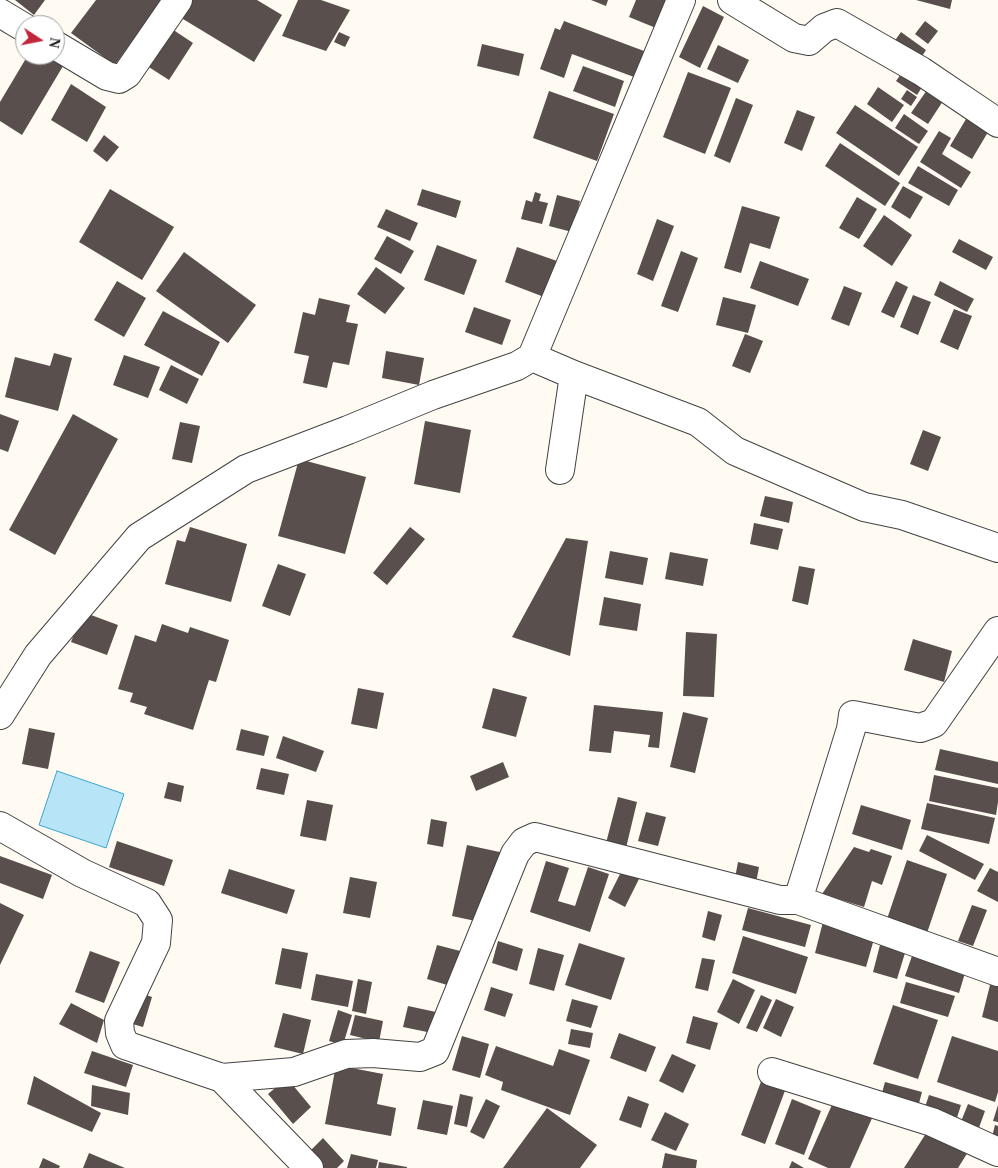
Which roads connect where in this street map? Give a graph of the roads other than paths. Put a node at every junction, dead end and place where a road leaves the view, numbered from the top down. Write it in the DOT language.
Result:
graph roads {
  1 [pos="178,0"];
  2 [pos="681,0"];
  3 [pos="732,0"];
  4 [pos="0,13"];
  5 [pos="15,22"];
  6 [pos="65,51"];
  7 [pos="998,123"];
  8 [pos="532,357"];
  9 [pos="574,375"];
  10 [pos="560,470"];
  11 [pos="998,548"];
  12 [pos="998,631"];
  13 [pos="0,715"];
  14 [pos="0,826"];
  15 [pos="798,900"];
  16 [pos="998,972"];
  17 [pos="772,1072"];
  18 [pos="222,1078"];
  19 [pos="998,1152"];
  20 [pos="310,1168"];
  1 -- 6 [label="street"];
  2 -- 8 [label="street"];
  3 -- 7 [label="street"];
  4 -- 5 [label="street"];
  8 -- 9 [label="street"];
  8 -- 13 [label="street"];
  9 -- 10 [label="street"];
  9 -- 11 [label="street"];
  12 -- 15 [label="street"];
  14 -- 18 [label="street"];
  15 -- 16 [label="street"];
  15 -- 18 [label="street"];
  17 -- 19 [label="street"];
  18 -- 20 [label="street"];
}
